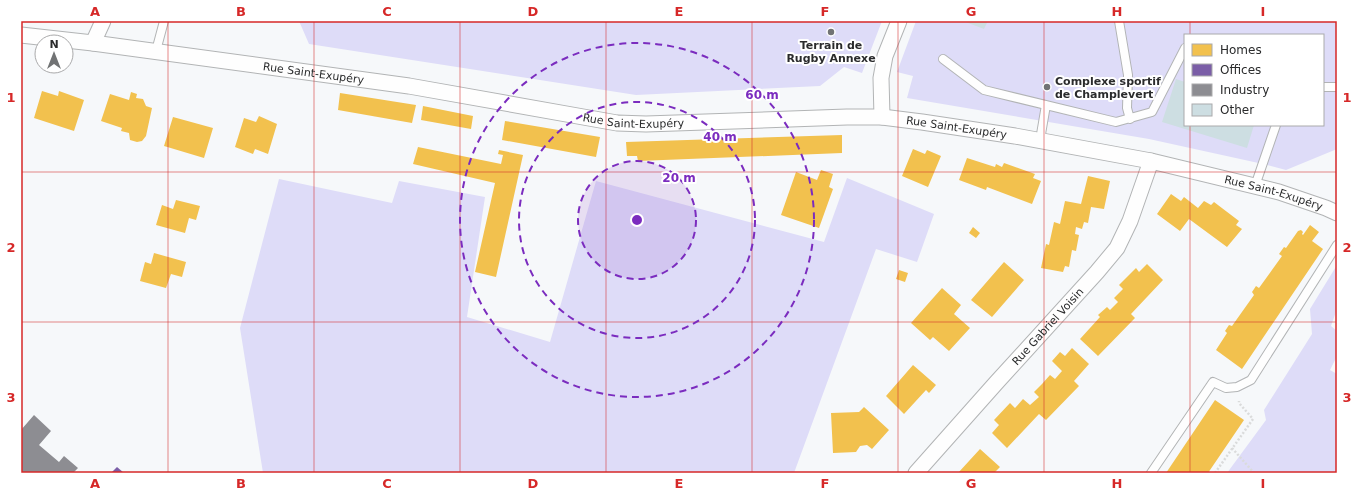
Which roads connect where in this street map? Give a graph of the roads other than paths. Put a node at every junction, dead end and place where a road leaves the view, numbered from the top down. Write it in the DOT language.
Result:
graph roads {
  1 [pos="103,21"];
  2 [pos="164,21"];
  3 [pos="899,21"];
  4 [pos="1119,21"];
  5 [pos="21,35"];
  6 [pos="93,42"];
  7 [pos="1184,50"];
  8 [pos="156,51"];
  9 [pos="943,59"];
  10 [pos="1324,87"];
  11 [pos="1337,87"];
  12 [pos="1046,105"];
  13 [pos="882,117"];
  14 [pos="1130,119"];
  15 [pos="1276,126"];
  16 [pos="1040,140"];
  17 [pos="1151,161"];
  18 [pos="1255,186"];
  19 [pos="1337,213"];
  20 [pos="1337,245"];
  21 [pos="916,473"];
  22 [pos="1151,473"];
  1 -- 6 [label="street"];
  2 -- 8 [label="lane"];
  3 -- 13 [label="street"];
  4 -- 14 [label="lane"];
  5 -- 6 [label="street, Rue Saint-Exupéry"];
  6 -- 8 [label="street, Rue Saint-Exupéry"];
  7 -- 14 [label="lane"];
  8 -- 13 [label="street, Rue Saint-Exupéry"];
  9 -- 12 [label="lane"];
  10 -- 11 [label="lane"];
  12 -- 14 [label="lane"];
  12 -- 16 [label="lane"];
  13 -- 16 [label="street, Rue Saint-Exupéry"];
  15 -- 18 [label="lane"];
  16 -- 17 [label="street, Rue Saint-Exupéry"];
  17 -- 18 [label="street, Rue Saint-Exupéry"];
  17 -- 21 [label="street, Rue Gabriel Voisin"];
  18 -- 19 [label="street, Rue Saint-Exupéry"];
  20 -- 22 [label="lane"];
}
